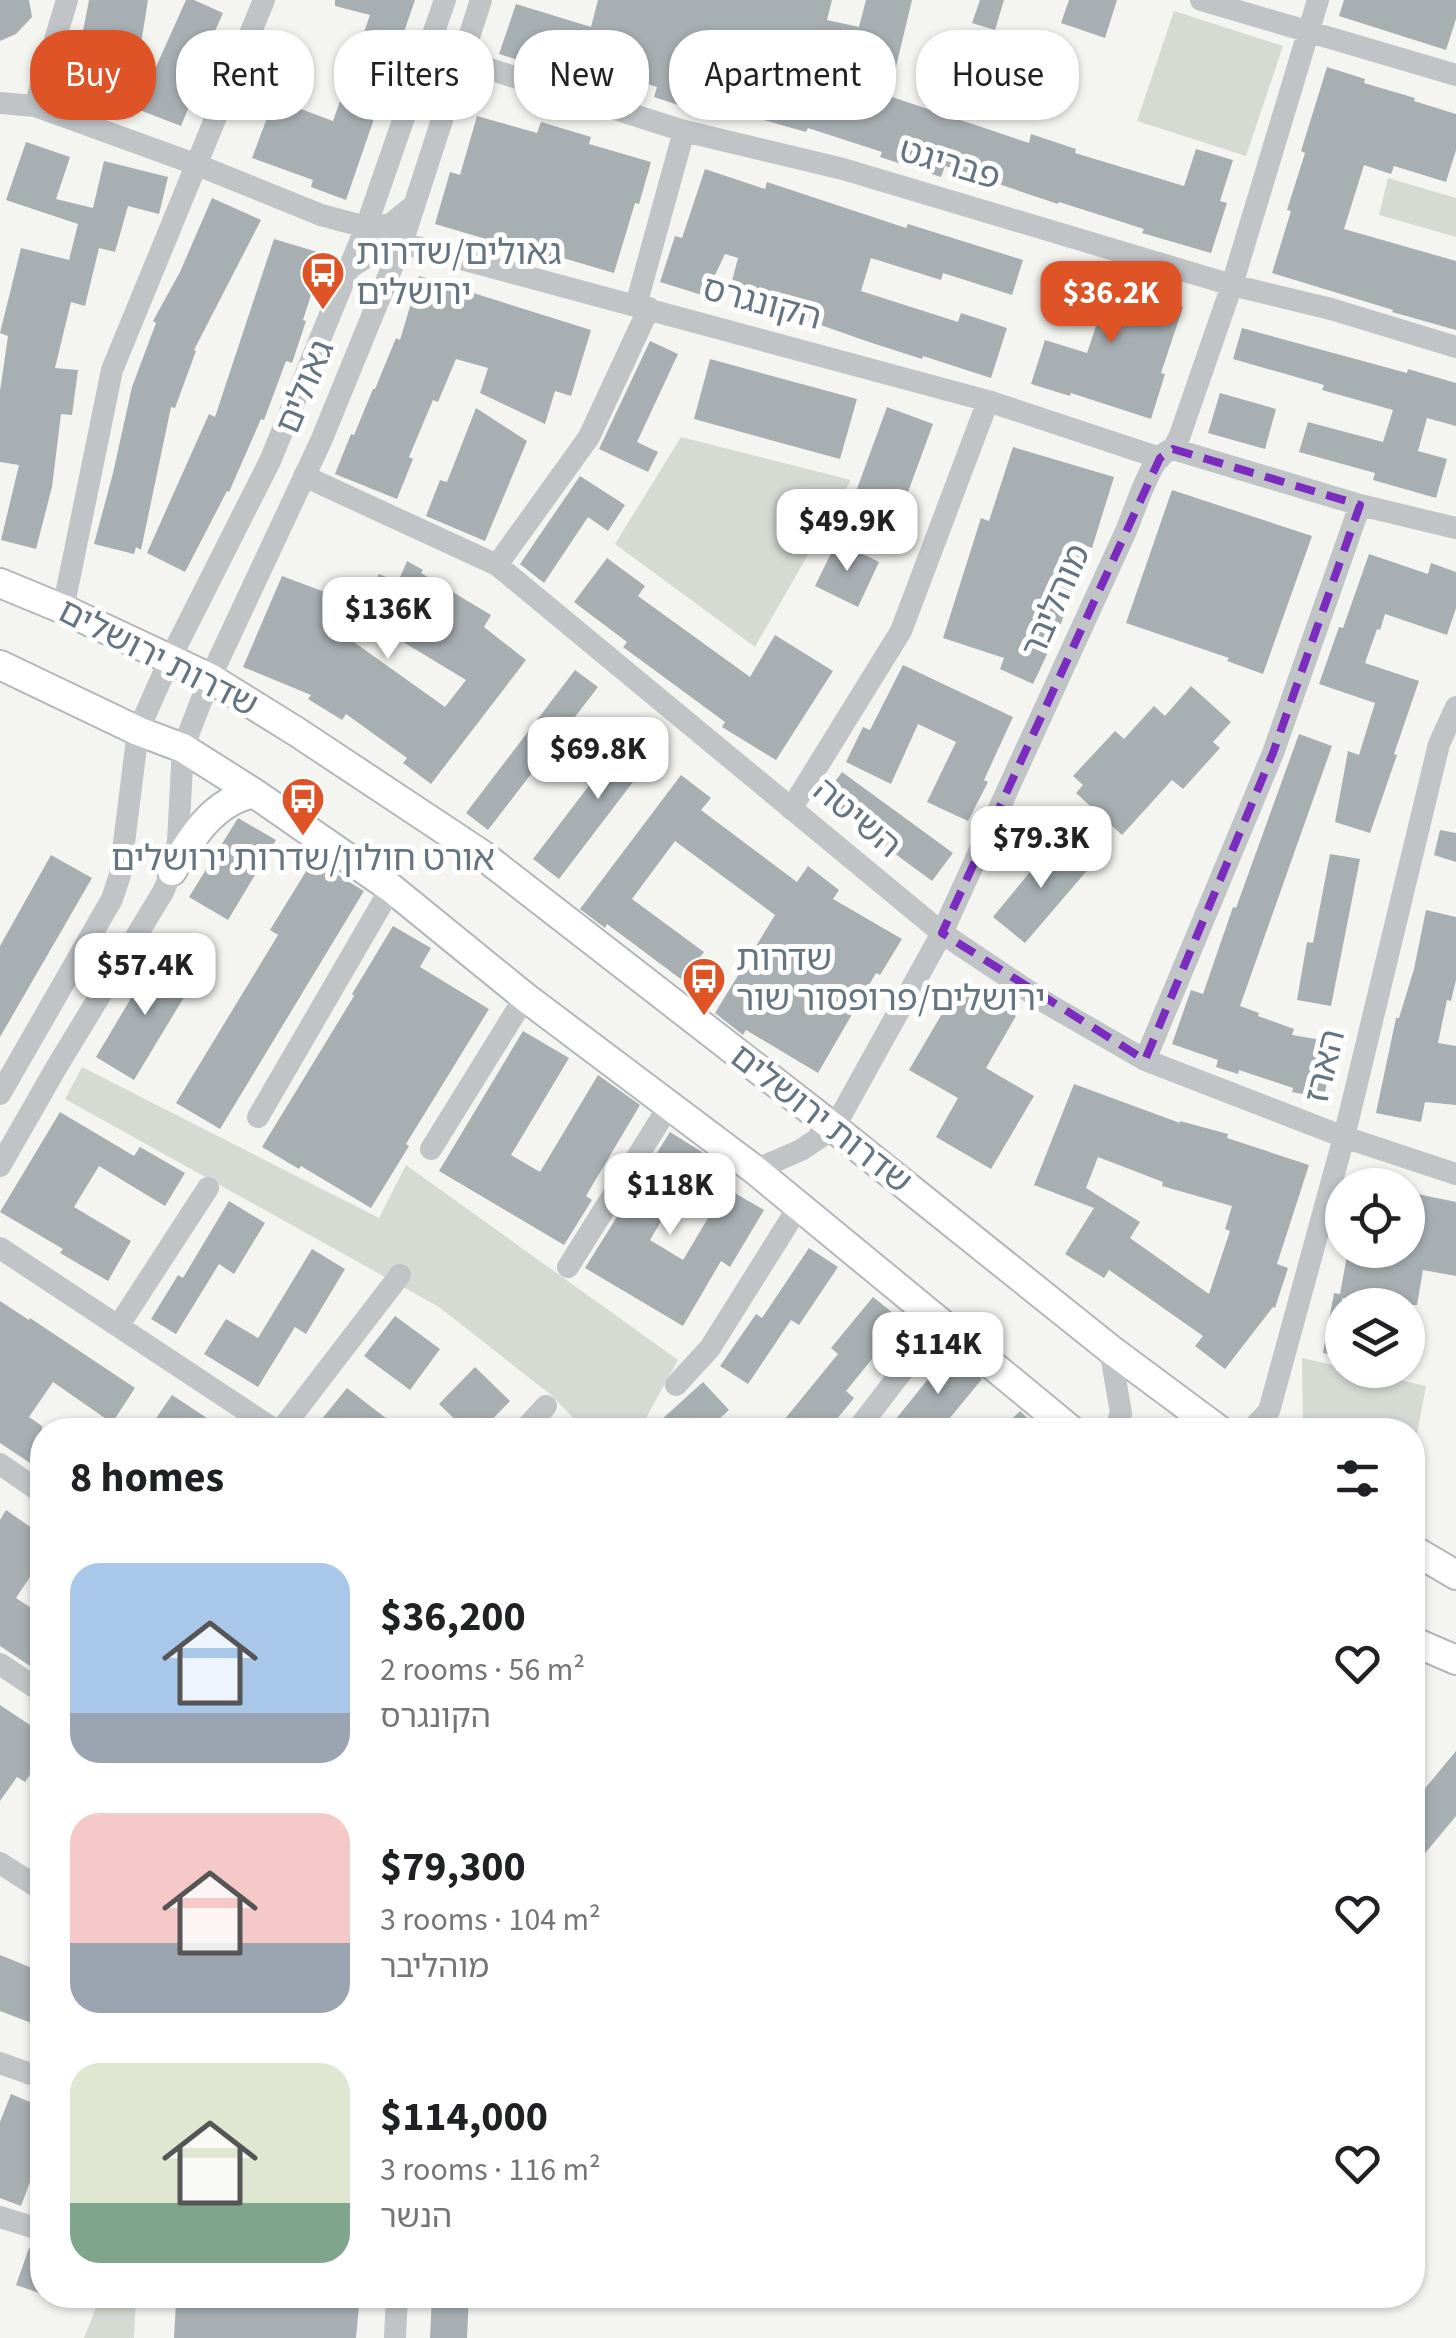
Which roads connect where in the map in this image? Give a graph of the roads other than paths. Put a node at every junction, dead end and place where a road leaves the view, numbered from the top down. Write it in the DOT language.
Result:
graph roads {
  1 [pos="67,0"];
  2 [pos="264,0"];
  3 [pos="445,0"];
  4 [pos="481,0"];
  5 [pos="1201,0"];
  6 [pos="1318,0"];
  7 [pos="58,30"];
  8 [pos="435,30"];
  9 [pos="471,30"];
  10 [pos="1308,30"];
  11 [pos="494,71"];
  12 [pos="1456,75"];
  13 [pos="0,104"];
  14 [pos="30,106"];
  15 [pos="74,120"];
  16 [pos="404,120"];
  17 [pos="442,120"];
  18 [pos="684,131"];
  19 [pos="195,164"];
  20 [pos="414,205"];
  21 [pos="366,227"];
  22 [pos="402,243"];
  23 [pos="348,270"];
  24 [pos="1232,285"];
  25 [pos="642,306"];
  26 [pos="1456,347"];
  27 [pos="988,401"];
  28 [pos="1167,453"];
  29 [pos="304,476"];
  30 [pos="1360,505"];
  31 [pos="1456,528"];
  32 [pos="496,565"];
  33 [pos="0,583"];
  34 [pos="63,609"];
  35 [pos="170,659"];
  36 [pos="0,665"];
  37 [pos="210,678"];
  38 [pos="1456,706"];
  39 [pos="138,731"];
  40 [pos="183,748"];
  41 [pos="254,793"];
  42 [pos="791,809"];
  43 [pos="172,871"];
  44 [pos="391,888"];
  45 [pos="942,934"];
  46 [pos="525,997"];
  47 [pos="1145,1060"];
  48 [pos="0,1094"];
  49 [pos="669,1106"];
  50 [pos="258,1116"];
  51 [pos="834,1128"];
  52 [pos="1344,1138"];
  53 [pos="431,1150"];
  54 [pos="0,1166"];
  55 [pos="755,1170"];
  56 [pos="1456,1174"];
  57 [pos="208,1188"];
  58 [pos="799,1206"];
  59 [pos="0,1248"];
  60 [pos="568,1267"];
  61 [pos="400,1275"];
  62 [pos="940,1322"];
  63 [pos="119,1326"];
  64 [pos="1110,1349"];
  65 [pos="676,1386"];
  66 [pos="546,1406"];
  67 [pos="258,1418"];
  68 [pos="286,1418"];
  69 [pos="535,1418"];
  70 [pos="866,1418"];
  71 [pos="1056,1418"];
  72 [pos="1119,1418"];
  73 [pos="1203,1418"];
  74 [pos="1262,1418"];
  75 [pos="0,1464"];
  76 [pos="30,1485"];
  77 [pos="1425,1556"];
  78 [pos="1450,1569"];
  79 [pos="1425,1646"];
  80 [pos="1456,1660"];
  81 [pos="0,1664"];
  82 [pos="30,1684"];
  83 [pos="0,1863"];
  84 [pos="30,1882"];
  85 [pos="0,2063"];
  86 [pos="30,2074"];
  87 [pos="0,2217"];
  88 [pos="30,2226"];
  89 [pos="397,2308"];
  90 [pos="396,2338"];
  1 -- 7 [label="street"];
  2 -- 19 [label="street"];
  3 -- 8 [label="street, גאולים"];
  4 -- 9 [label="street, גאולים"];
  5 -- 10 [label="street"];
  6 -- 10 [label="street, מוהליבר"];
  10 -- 12 [label="street"];
  10 -- 24 [label="street, מוהליבר"];
  11 -- 18 [label="street, פבריגט"];
  13 -- 14 [label="street"];
  15 -- 19 [label="street"];
  16 -- 21 [label="street, גאולים"];
  17 -- 20 [label="street, גאולים"];
  18 -- 24 [label="street, פבריגט"];
  18 -- 25 [label="street"];
  19 -- 21 [label="street"];
  19 -- 34 [label="street"];
  20 -- 21 [label="street"];
  20 -- 22 [label="street, גאולים"];
  21 -- 23 [label="street, גאולים"];
  22 -- 23 [label="street"];
  22 -- 25 [label="street, הקונגרס"];
  22 -- 29 [label="street, גאולים"];
  23 -- 35 [label="street, גאולים"];
  24 -- 26 [label="street, פבריגט"];
  24 -- 28 [label="street, מוהליבר"];
  25 -- 27 [label="street, הקונגרס"];
  25 -- 32 [label="street"];
  27 -- 28 [label="street, הקונגרס"];
  27 -- 42 [label="street"];
  28 -- 30 [label="street, הקונגרס"];
  28 -- 45 [label="street, מוהליבר"];
  29 -- 32 [label="street, השיטה"];
  29 -- 37 [label="street, גאולים"];
  30 -- 31 [label="street, הקונגרס"];
  30 -- 47 [label="street"];
  32 -- 42 [label="street, השיטה"];
  33 -- 34 [label="main road, שדרות ירושלים"];
  34 -- 35 [label="main road, שדרות ירושלים"];
  35 -- 37 [label="main road, שדרות ירושלים"];
  35 -- 39 [label="street, גאולים"];
  36 -- 39 [label="main road, שדרות ירושלים"];
  37 -- 40 [label="street, גאולים"];
  37 -- 51 [label="main road, שדרות ירושלים"];
  38 -- 52 [label="street, הארז"];
  39 -- 40 [label="main road, שדרות ירושלים"];
  39 -- 48 [label="street, גאולים"];
  40 -- 41 [label="main road, שדרות ירושלים"];
  40 -- 43 [label="street, גאולים"];
  41 -- 43 [label="main road"];
  41 -- 44 [label="main road, שדרות ירושלים"];
  42 -- 45 [label="street, השיטה"];
  43 -- 54 [label="street, גאולים"];
  44 -- 46 [label="main road, שדרות ירושלים"];
  44 -- 50 [label="street"];
  45 -- 47 [label="street, השיטה"];
  45 -- 51 [label="street, מוהליבר"];
  46 -- 49 [label="main road, שדרות ירושלים"];
  46 -- 53 [label="street"];
  47 -- 52 [label="street, השיטה"];
  49 -- 55 [label="main road, שדרות ירושלים"];
  49 -- 60 [label="street"];
  51 -- 55 [label="street, מוהליבר"];
  51 -- 64 [label="main road, שדרות ירושלים"];
  52 -- 56 [label="street, השיטה"];
  52 -- 74 [label="street, הארז"];
  55 -- 58 [label="main road, שדרות ירושלים"];
  57 -- 63 [label="street"];
  58 -- 62 [label="main road, שדרות ירושלים"];
  58 -- 65 [label="street"];
  59 -- 63 [label="street"];
  61 -- 68 [label="street"];
  62 -- 70 [label="street"];
  62 -- 71 [label="main road, שדרות ירושלים"];
  63 -- 67 [label="street"];
  64 -- 72 [label="street"];
  64 -- 73 [label="main road, שדרות ירושלים"];
  66 -- 69 [label="street"];
  75 -- 76 [label="street"];
  77 -- 78 [label="main road"];
  79 -- 80 [label="main road"];
  81 -- 82 [label="street"];
  83 -- 84 [label="street"];
  85 -- 86 [label="street"];
  87 -- 88 [label="street"];
  89 -- 90 [label="street"];
}
